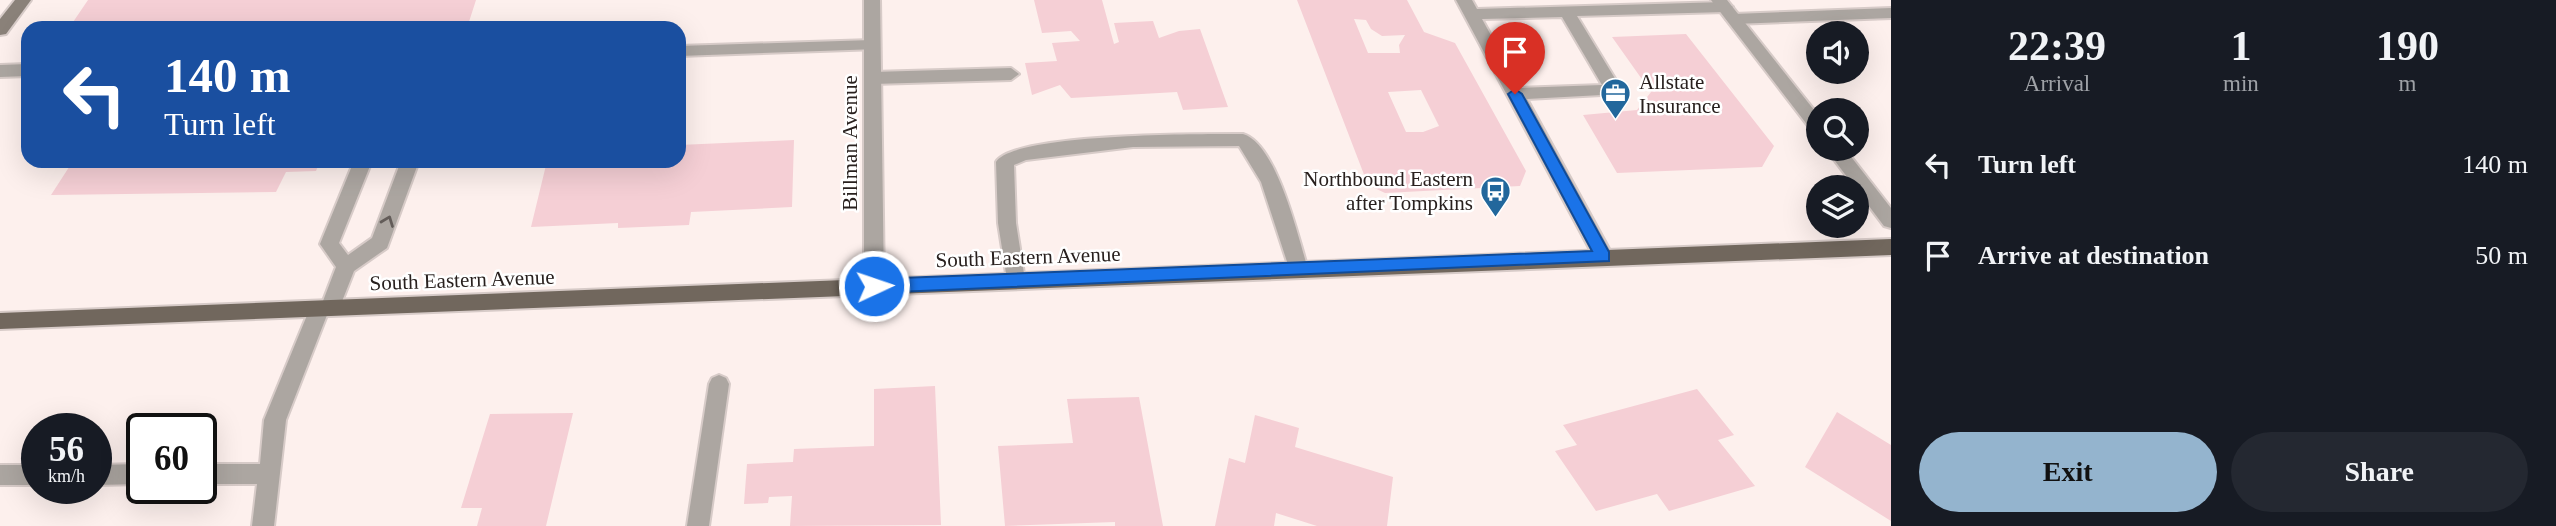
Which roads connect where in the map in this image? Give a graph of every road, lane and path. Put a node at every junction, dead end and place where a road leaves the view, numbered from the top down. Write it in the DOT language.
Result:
graph roads {
  1 [pos="23,0"];
  2 [pos="872,0"];
  3 [pos="1468,7"];
  4 [pos="1726,9"];
  5 [pos="1566,12"];
  6 [pos="1891,13"];
  7 [pos="0,30"];
  8 [pos="872,45"];
  9 [pos="686,51"];
  10 [pos="21,70"];
  11 [pos="0,71"];
  12 [pos="1011,74"];
  13 [pos="873,78"];
  14 [pos="1515,94"];
  15 [pos="1806,112"];
  16 [pos="1844,161"];
  17 [pos="360,168"];
  18 [pos="407,168"];
  19 [pos="1891,221"];
  20 [pos="1891,247"];
  21 [pos="1603,256"];
  22 [pos="346,266"];
  23 [pos="1298,269"];
  24 [pos="1016,280"];
  25 [pos="874,286"];
  26 [pos="325,308"];
  27 [pos="0,321"];
  28 [pos="719,384"];
  29 [pos="217,474"];
  30 [pos="270,474"];
  31 [pos="0,475"];
  32 [pos="21,475"];
  33 [pos="263,526"];
  34 [pos="698,526"];
  1 -- 7 [label="main road"];
  2 -- 8 [label="street, Billman Avenue"];
  3 -- 5 [label="street"];
  3 -- 14 [label="street"];
  4 -- 5 [label="street"];
  4 -- 6 [label="street"];
  4 -- 15 [label="street"];
  5 -- 14 [label="lane"];
  8 -- 9 [label="street"];
  8 -- 13 [label="street, Billman Avenue"];
  10 -- 11 [label="street"];
  12 -- 13 [label="lane"];
  13 -- 25 [label="street, Billman Avenue"];
  14 -- 21 [label="street"];
  16 -- 19 [label="street"];
  17 -- 22 [label="street"];
  22 -- 18 [label="street, one-way"];
  20 -- 21 [label="main road, South Eastern Avenue"];
  21 -- 23 [label="main road, South Eastern Avenue"];
  22 -- 26 [label="street"];
  23 -- 24 [label="main road, South Eastern Avenue"];
  23 -- 24 [label="street"];
  24 -- 25 [label="main road, South Eastern Avenue"];
  25 -- 26 [label="main road, South Eastern Avenue"];
  26 -- 27 [label="main road, South Eastern Avenue"];
  26 -- 30 [label="street"];
  28 -- 34 [label="street"];
  29 -- 30 [label="street"];
  30 -- 33 [label="street"];
  31 -- 32 [label="street"];
}
